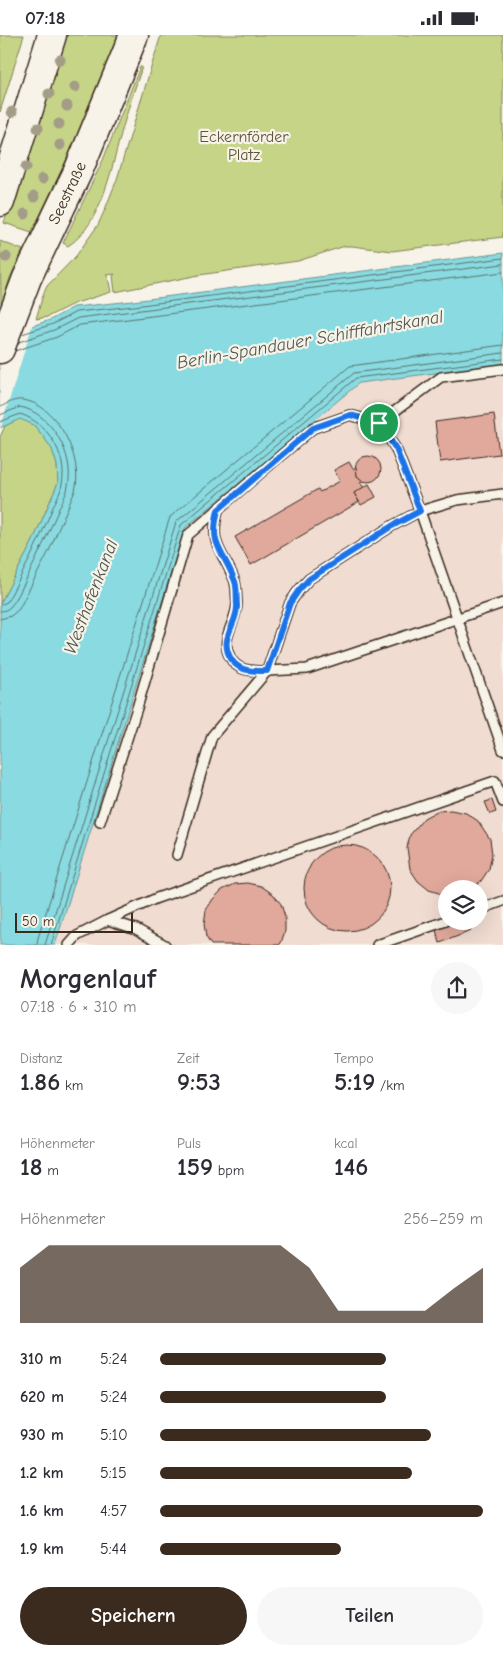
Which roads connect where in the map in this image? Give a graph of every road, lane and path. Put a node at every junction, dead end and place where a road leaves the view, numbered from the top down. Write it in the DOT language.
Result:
graph roads {
  1 [pos="52,35"];
  2 [pos="134,35"];
  3 [pos="0,202"];
  4 [pos="0,349"];
  5 [pos="503,369"];
  6 [pos="379,423"];
  7 [pos="503,494"];
  8 [pos="218,510"];
  9 [pos="420,511"];
  10 [pos="503,603"];
  11 [pos="458,618"];
  12 [pos="267,671"];
  13 [pos="503,750"];
  14 [pos="503,802"];
  15 [pos="100,822"];
  16 [pos="177,855"];
  17 [pos="503,901"];
  18 [pos="488,907"];
  19 [pos="108,921"];
  20 [pos="438,924"];
  21 [pos="69,945"];
  22 [pos="165,945"];
  23 [pos="377,945"];
  1 -- 3 [label="main road"];
  2 -- 4 [label="main road, Seestraße"];
  5 -- 6 [label="lane"];
  6 -- 8 [label="lane"];
  6 -- 9 [label="lane"];
  7 -- 9 [label="lane"];
  8 -- 12 [label="lane"];
  8 -- 15 [label="lane"];
  9 -- 11 [label="lane"];
  9 -- 12 [label="lane"];
  10 -- 11 [label="lane"];
  11 -- 12 [label="lane"];
  11 -- 13 [label="lane"];
  12 -- 16 [label="lane"];
  14 -- 19 [label="lane"];
  17 -- 18 [label="lane"];
  19 -- 21 [label="lane"];
  19 -- 22 [label="lane"];
  20 -- 23 [label="lane"];
}
